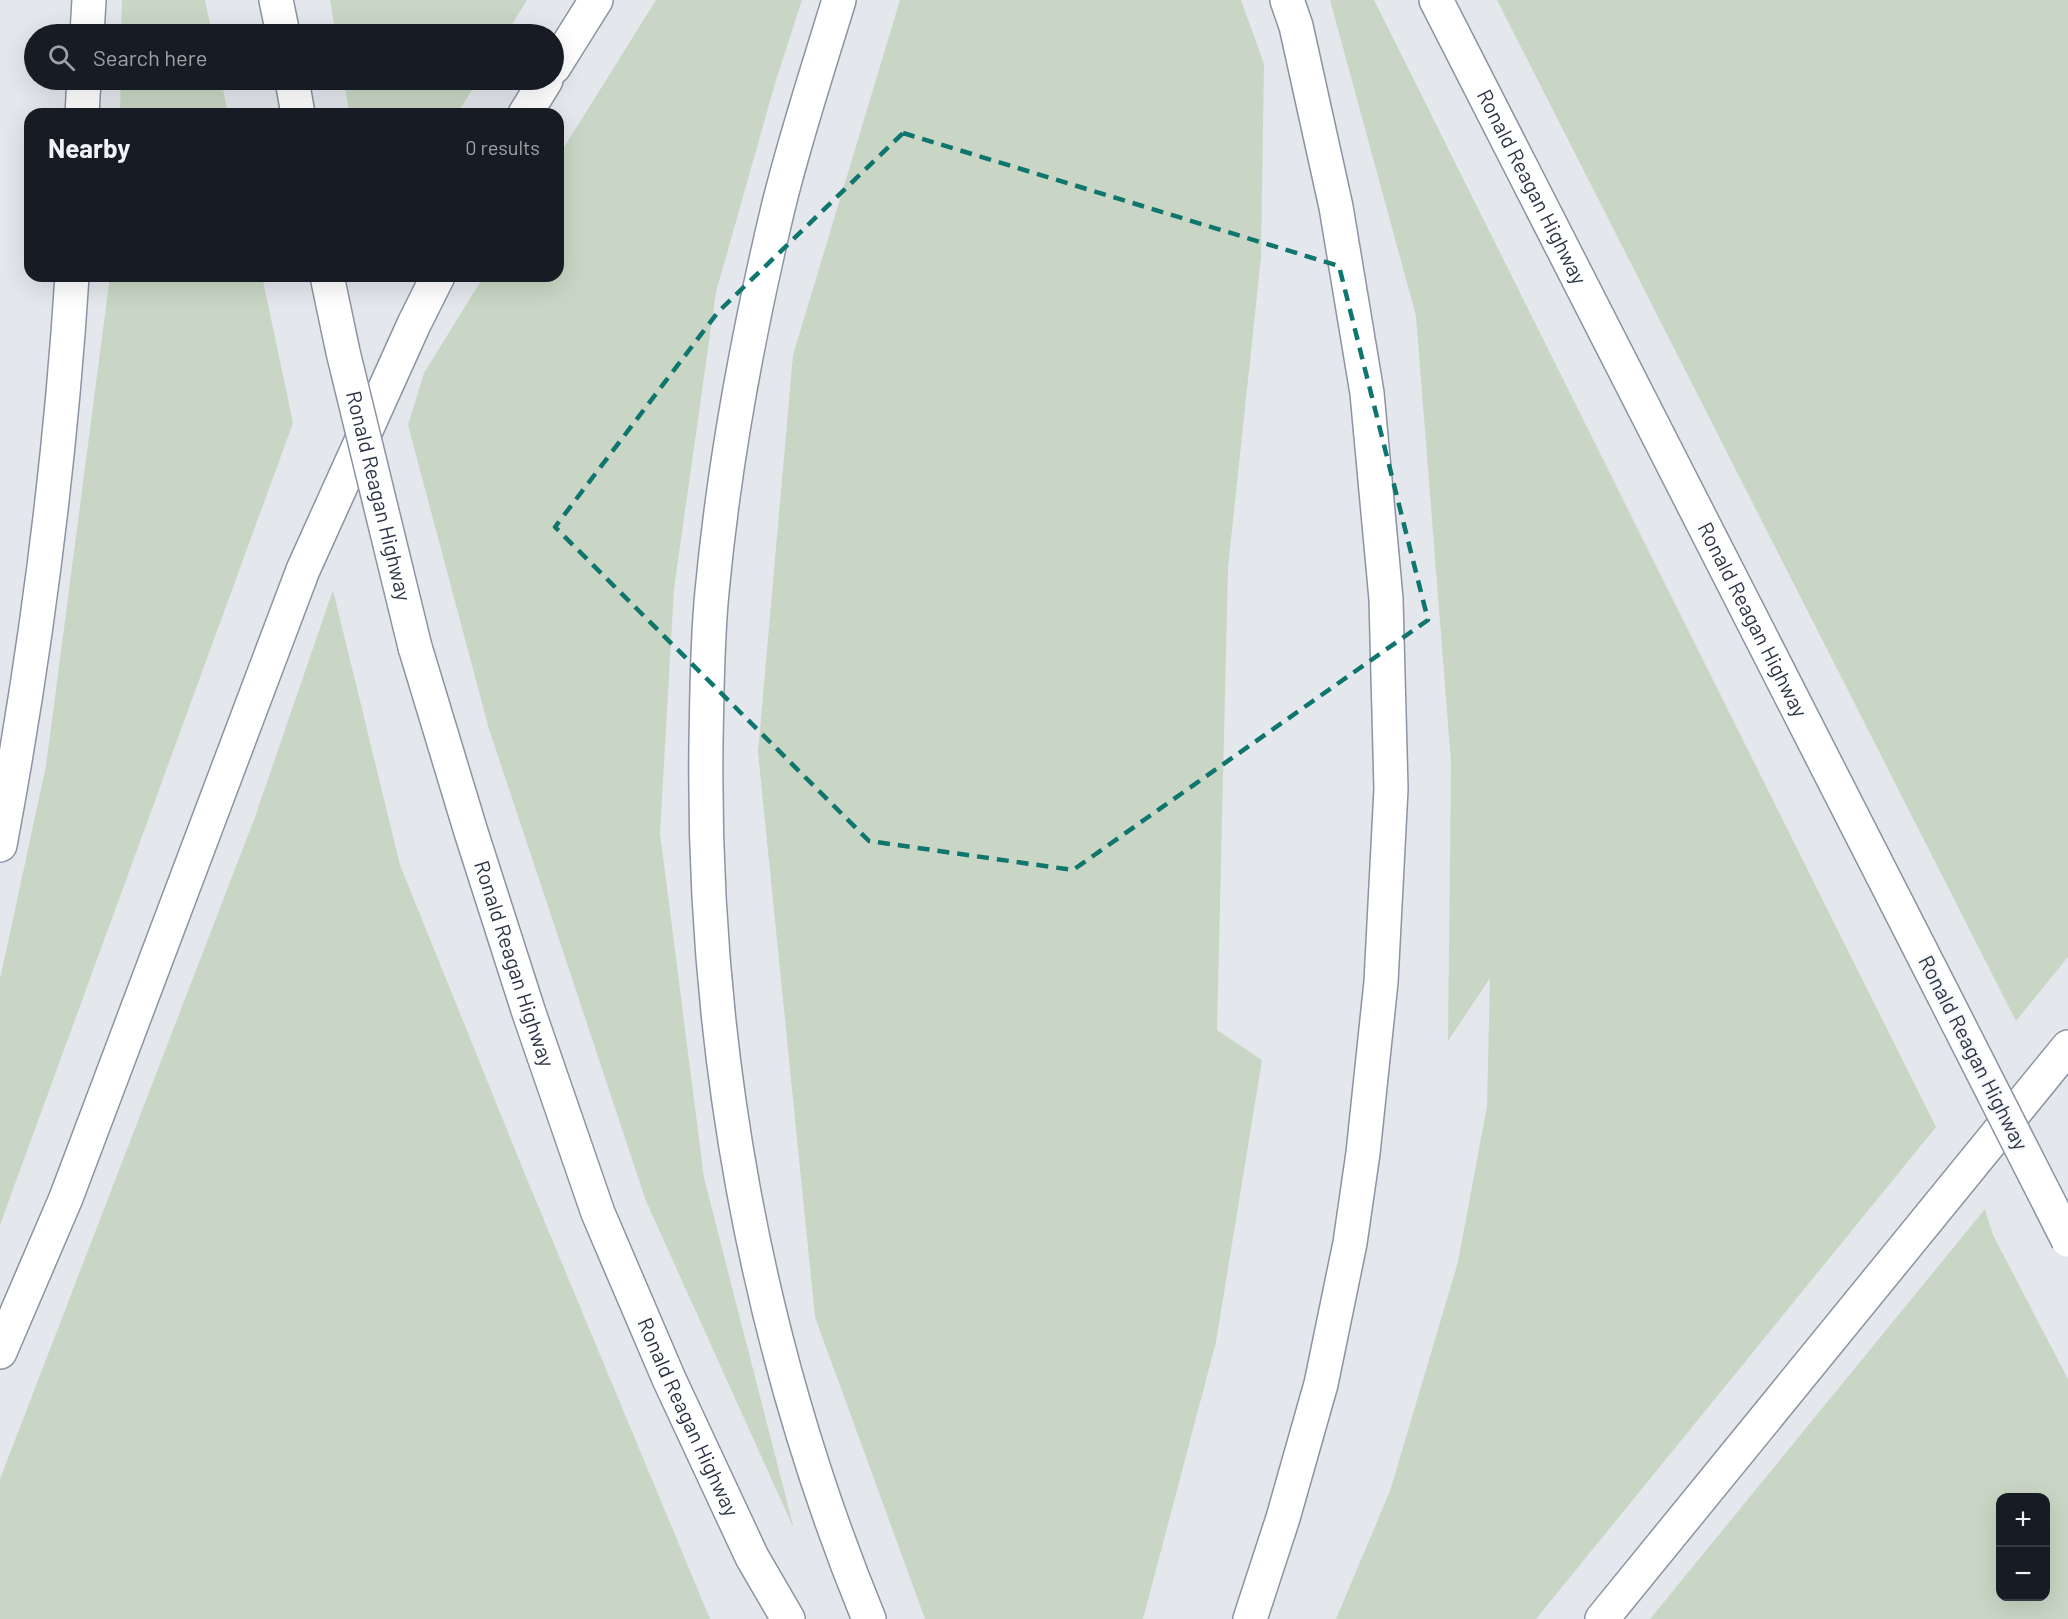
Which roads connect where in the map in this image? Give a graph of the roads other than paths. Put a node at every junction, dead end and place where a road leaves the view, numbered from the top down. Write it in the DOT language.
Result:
graph roads {
  1 [pos="89,0"];
  2 [pos="276,0"];
  3 [pos="596,0"];
  4 [pos="839,0"];
  5 [pos="1287,0"];
  6 [pos="1436,0"];
  7 [pos="88,24"];
  8 [pos="281,24"];
  9 [pos="564,51"];
  10 [pos="83,90"];
  11 [pos="294,90"];
  12 [pos="540,90"];
  13 [pos="82,108"];
  14 [pos="297,108"];
  15 [pos="529,108"];
  16 [pos="72,282"];
  17 [pos="328,282"];
  18 [pos="435,282"];
  19 [pos="0,844"];
  20 [pos="2068,1047"];
  21 [pos="2068,1240"];
  22 [pos="0,1352"];
  23 [pos="788,1619"];
  24 [pos="869,1619"];
  25 [pos="1250,1619"];
  26 [pos="1602,1619"];
  1 -- 7 [label="highway"];
  2 -- 8 [label="highway"];
  3 -- 9 [label="highway"];
  4 -- 24 [label="highway"];
  5 -- 25 [label="highway"];
  6 -- 21 [label="highway, Ronald Reagan Highway, bridge"];
  10 -- 13 [label="highway"];
  11 -- 14 [label="highway"];
  12 -- 15 [label="highway"];
  16 -- 19 [label="highway"];
  17 -- 23 [label="highway, Ronald Reagan Highway, bridge"];
  18 -- 22 [label="highway"];
  20 -- 26 [label="highway"];
}
